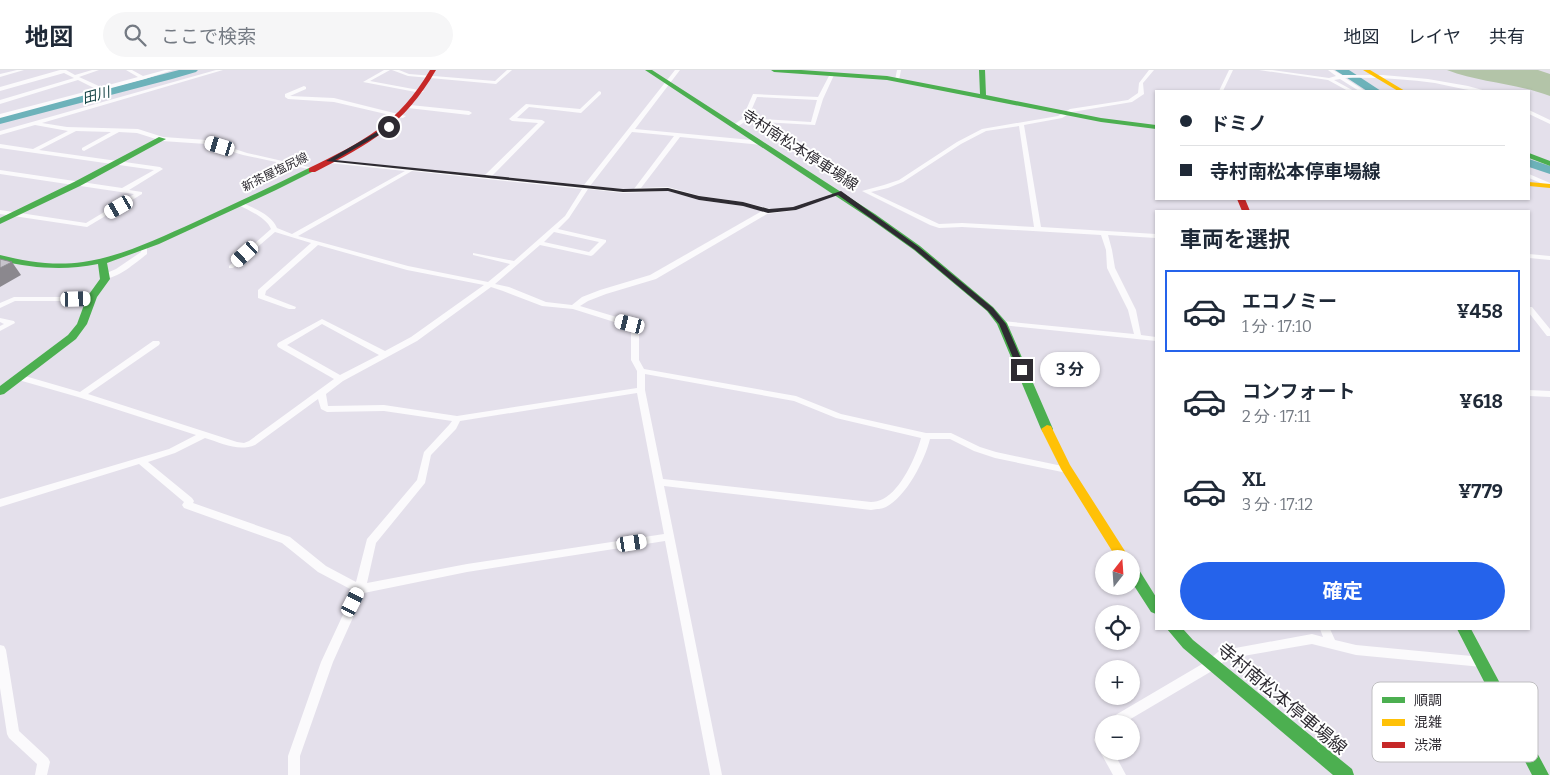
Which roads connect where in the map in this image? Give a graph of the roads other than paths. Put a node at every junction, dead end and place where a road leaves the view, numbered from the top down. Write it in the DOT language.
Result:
graph roads {
  1 [pos="22,70"];
  2 [pos="63,70"];
  3 [pos="97,70"];
  4 [pos="128,70"];
  5 [pos="172,70"];
  6 [pos="221,70"];
  7 [pos="388,70"];
  8 [pos="394,70"];
  9 [pos="510,70"];
  10 [pos="648,70"];
  11 [pos="678,70"];
  12 [pos="774,70"];
  13 [pos="982,70"];
  14 [pos="1152,70"];
  15 [pos="1231,70"];
  16 [pos="1260,70"];
  17 [pos="1330,70"];
  18 [pos="851,72"];
  19 [pos="1369,73"];
  20 [pos="431,74"];
  21 [pos="832,75"];
  22 [pos="898,75"];
  23 [pos="0,76"];
  24 [pos="1339,76"];
  25 [pos="78,77"];
  26 [pos="144,78"];
  27 [pos="1329,79"];
  28 [pos="668,83"];
  29 [pos="304,88"];
  30 [pos="0,89"];
  31 [pos="100,89"];
  32 [pos="1222,90"];
  33 [pos="1350,90"];
  34 [pos="1360,90"];
  35 [pos="1400,90"];
  36 [pos="1477,90"];
  37 [pos="421,91"];
  38 [pos="599,93"];
  39 [pos="983,96"];
  40 [pos="820,99"];
  41 [pos="0,102"];
  42 [pos="406,111"];
  43 [pos="1530,112"];
  44 [pos="469,113"];
  45 [pos="1068,113"];
  46 [pos="0,116"];
  47 [pos="745,119"];
  48 [pos="1550,122"];
  49 [pos="34,123"];
  50 [pos="1021,124"];
  51 [pos="735,126"];
  52 [pos="1155,127"];
  53 [pos="76,129"];
  54 [pos="120,130"];
  55 [pos="630,130"];
  56 [pos="0,133"];
  57 [pos="678,135"];
  58 [pos="162,139"];
  59 [pos="762,143"];
  60 [pos="0,146"];
  61 [pos="84,149"];
  62 [pos="33,151"];
  63 [pos="1530,155"];
  64 [pos="329,161"];
  65 [pos="117,163"];
  66 [pos="1550,164"];
  67 [pos="412,168"];
  68 [pos="311,169"];
  69 [pos="0,172"];
  70 [pos="1530,176"];
  71 [pos="487,177"];
  72 [pos="78,184"];
  73 [pos="1530,184"];
  74 [pos="1550,185"];
  75 [pos="586,187"];
  76 [pos="638,189"];
  77 [pos="124,190"];
  78 [pos="838,193"];
  79 [pos="241,204"];
  80 [pos="768,211"];
  81 [pos="0,212"];
  82 [pos="16,214"];
  83 [pos="0,221"];
  84 [pos="274,229"];
  85 [pos="1038,229"];
  86 [pos="553,230"];
  87 [pos="1104,233"];
  88 [pos="292,236"];
  89 [pos="1155,236"];
  90 [pos="316,243"];
  91 [pos="539,243"];
  92 [pos="144,247"];
  93 [pos="475,254"];
  94 [pos="1530,256"];
  95 [pos="0,258"];
  96 [pos="1550,258"];
  97 [pos="102,262"];
  98 [pos="515,263"];
  99 [pos="231,267"];
  100 [pos="105,277"];
  101 [pos="489,285"];
  102 [pos="91,299"];
  103 [pos="0,306"];
  104 [pos="292,307"];
  105 [pos="574,307"];
  106 [pos="1530,310"];
  107 [pos="0,320"];
  108 [pos="1002,324"];
  109 [pos="0,329"];
  110 [pos="1550,334"];
  111 [pos="1138,337"];
  112 [pos="1155,339"];
  113 [pos="156,344"];
  114 [pos="384,354"];
  115 [pos="641,370"];
  116 [pos="18,378"];
  117 [pos="340,379"];
  118 [pos="641,390"];
  119 [pos="0,391"];
  120 [pos="321,392"];
  121 [pos="1530,392"];
  122 [pos="1550,394"];
  123 [pos="81,395"];
  124 [pos="458,419"];
  125 [pos="204,435"];
  126 [pos="926,436"];
  127 [pos="140,460"];
  128 [pos="1068,470"];
  129 [pos="659,482"];
  130 [pos="0,503"];
  131 [pos="669,537"];
  132 [pos="1118,550"];
  133 [pos="1140,583"];
  134 [pos="360,589"];
  135 [pos="1155,606"];
  136 [pos="1175,630"];
  137 [pos="1325,630"];
  138 [pos="1465,630"];
  139 [pos="1331,644"];
  140 [pos="0,650"];
  141 [pos="1482,662"];
  142 [pos="1213,664"];
  143 [pos="1492,682"];
  144 [pos="1126,715"];
  145 [pos="1111,760"];
  146 [pos="1534,762"];
  147 [pos="41,775"];
  148 [pos="294,775"];
  149 [pos="716,775"];
  150 [pos="1120,775"];
  151 [pos="1346,775"];
  152 [pos="1541,775"];
  1 -- 23 [label="street"];
  2 -- 25 [label="street"];
  2 -- 30 [label="street"];
  3 -- 25 [label="street"];
  4 -- 26 [label="street"];
  5 -- 26 [label="street"];
  6 -- 49 [label="street"];
  7 -- 37 [label="street"];
  8 -- 20 [label="street"];
  9 -- 20 [label="street"];
  10 -- 28 [label="main road, 寺村南松本停車場線"];
  11 -- 28 [label="street"];
  12 -- 21 [label="main road"];
  13 -- 39 [label="main road"];
  14 -- 45 [label="street"];
  15 -- 32 [label="street"];
  16 -- 27 [label="street"];
  17 -- 24 [label="street"];
  18 -- 21 [label="main road"];
  18 -- 22 [label="main road"];
  19 -- 24 [label="street"];
  19 -- 35 [label="main road"];
  19 -- 36 [label="street"];
  20 -- 37 [label="main road, 新茶屋塩尻線"];
  21 -- 40 [label="street"];
  22 -- 39 [label="main road"];
  24 -- 27 [label="street"];
  24 -- 34 [label="street"];
  25 -- 31 [label="street"];
  25 -- 41 [label="street"];
  26 -- 31 [label="street"];
  27 -- 33 [label="street"];
  28 -- 51 [label="main road, 寺村南松本停車場線"];
  28 -- 55 [label="street"];
  29 -- 42 [label="street"];
  31 -- 46 [label="street"];
  37 -- 42 [label="main road, 新茶屋塩尻線"];
  38 -- 71 [label="street"];
  39 -- 45 [label="main road"];
  40 -- 47 [label="street"];
  40 -- 47 [label="street"];
  42 -- 44 [label="street"];
  42 -- 64 [label="main road, 新茶屋塩尻線"];
  43 -- 48 [label="street"];
  45 -- 50 [label="street"];
  45 -- 52 [label="main road"];
  47 -- 51 [label="street"];
  49 -- 53 [label="street"];
  49 -- 56 [label="street"];
  50 -- 85 [label="street"];
  50 -- 85 [label="street"];
  51 -- 59 [label="main road, 寺村南松本停車場線"];
  53 -- 54 [label="street"];
  53 -- 62 [label="street"];
  54 -- 58 [label="street"];
  54 -- 61 [label="street"];
  55 -- 57 [label="street"];
  55 -- 75 [label="street"];
  57 -- 59 [label="street"];
  57 -- 76 [label="street"];
  58 -- 65 [label="main road"];
  58 -- 68 [label="street"];
  59 -- 78 [label="main road, 寺村南松本停車場線"];
  60 -- 62 [label="street"];
  62 -- 65 [label="street"];
  63 -- 66 [label="main road"];
  64 -- 67 [label="street"];
  64 -- 68 [label="main road, 新茶屋塩尻線"];
  65 -- 72 [label="main road"];
  65 -- 77 [label="street"];
  67 -- 71 [label="street"];
  67 -- 88 [label="street"];
  68 -- 79 [label="main road, 新茶屋塩尻線"];
  69 -- 72 [label="street"];
  70 -- 74 [label="street"];
  71 -- 75 [label="street"];
  72 -- 77 [label="street"];
  72 -- 82 [label="main road"];
  73 -- 74 [label="main road"];
  75 -- 76 [label="street"];
  75 -- 86 [label="street"];
  76 -- 80 [label="street"];
  77 -- 82 [label="street"];
  78 -- 80 [label="street"];
  78 -- 108 [label="main road, 寺村南松本停車場線"];
  79 -- 84 [label="street"];
  79 -- 92 [label="main road, 新茶屋塩尻線"];
  80 -- 105 [label="street"];
  81 -- 82 [label="street"];
  82 -- 83 [label="main road"];
  84 -- 88 [label="street"];
  84 -- 99 [label="street"];
  85 -- 87 [label="street"];
  86 -- 91 [label="street"];
  86 -- 91 [label="street"];
  87 -- 89 [label="street"];
  87 -- 111 [label="street"];
  88 -- 90 [label="street"];
  90 -- 101 [label="street"];
  90 -- 104 [label="street"];
  91 -- 98 [label="street"];
  92 -- 97 [label="main road, 新茶屋塩尻線"];
  92 -- 100 [label="street"];
  93 -- 98 [label="street"];
  94 -- 96 [label="street"];
  95 -- 97 [label="main road, 新茶屋塩尻線"];
  97 -- 100 [label="main road"];
  98 -- 101 [label="street"];
  100 -- 102 [label="main road"];
  101 -- 105 [label="street"];
  101 -- 114 [label="street"];
  102 -- 103 [label="street"];
  102 -- 116 [label="main road"];
  105 -- 115 [label="street"];
  106 -- 110 [label="street"];
  107 -- 109 [label="street"];
  108 -- 111 [label="street"];
  108 -- 128 [label="main road, 寺村南松本停車場線"];
  111 -- 112 [label="street"];
  113 -- 123 [label="street"];
  114 -- 117 [label="street"];
  114 -- 117 [label="street"];
  115 -- 118 [label="street"];
  115 -- 126 [label="street"];
  116 -- 119 [label="main road"];
  116 -- 123 [label="street"];
  117 -- 120 [label="street"];
  118 -- 124 [label="street"];
  118 -- 129 [label="street"];
  120 -- 124 [label="street"];
  120 -- 125 [label="street"];
  121 -- 122 [label="street"];
  123 -- 125 [label="street"];
  124 -- 134 [label="street"];
  125 -- 127 [label="street"];
  126 -- 128 [label="street"];
  126 -- 129 [label="street"];
  127 -- 130 [label="street"];
  127 -- 134 [label="street"];
  128 -- 132 [label="main road, 寺村南松本停車場線"];
  129 -- 131 [label="street"];
  131 -- 134 [label="street"];
  131 -- 149 [label="street"];
  133 -- 135 [label="main road"];
  134 -- 148 [label="street"];
  136 -- 142 [label="main road, 寺村南松本停車場線"];
  137 -- 139 [label="street"];
  138 -- 141 [label="main road"];
  139 -- 141 [label="street"];
  139 -- 142 [label="street"];
  140 -- 147 [label="street"];
  141 -- 143 [label="main road"];
  142 -- 144 [label="street"];
  142 -- 151 [label="main road, 寺村南松本停車場線"];
  145 -- 150 [label="street"];
  146 -- 152 [label="main road"];
}
